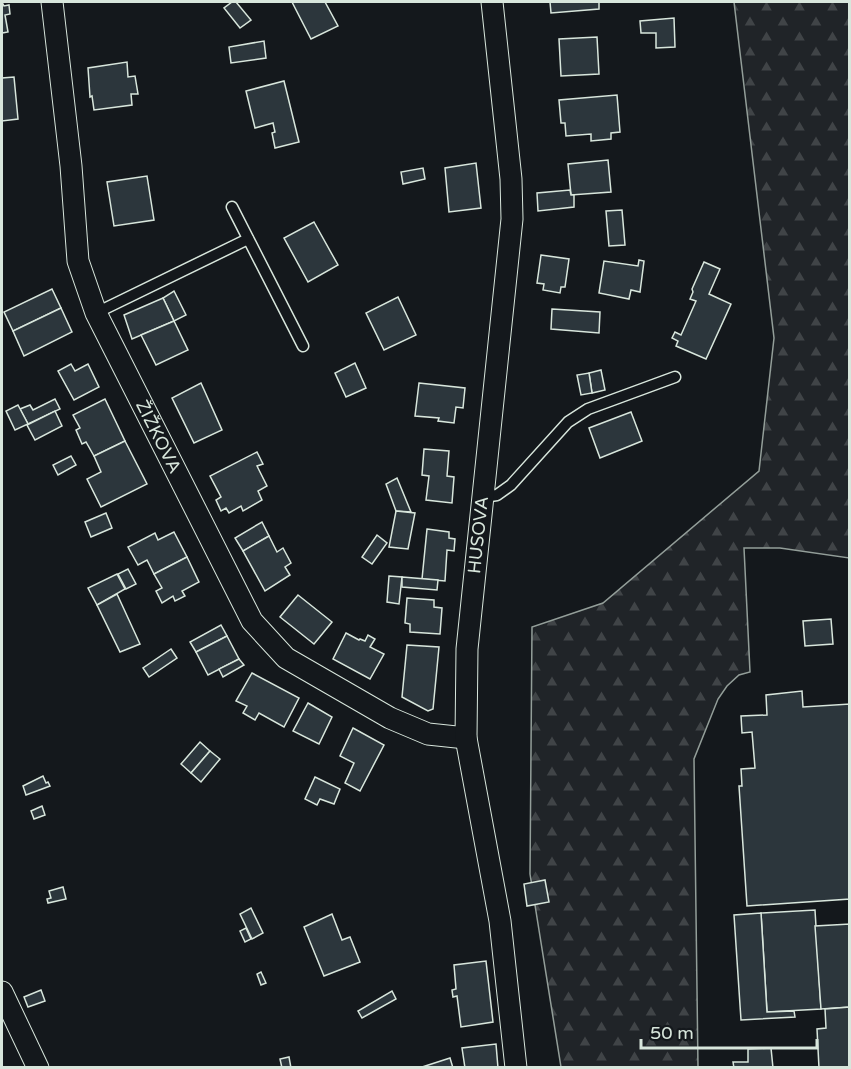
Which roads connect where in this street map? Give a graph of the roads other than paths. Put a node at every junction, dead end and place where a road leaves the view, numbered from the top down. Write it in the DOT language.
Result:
graph roads {
  1 [pos="52,2"];
  2 [pos="492,2"];
  3 [pos="232,207"];
  4 [pos="248,239"];
  5 [pos="96,313"];
  6 [pos="303,346"];
  7 [pos="675,377"];
  8 [pos="483,497"];
  9 [pos="466,738"];
  10 [pos="2,992"];
  11 [pos="38,1068"];
  12 [pos="516,1068"];
  1 -- 5 [label="street, ŽIŽKOVA"];
  2 -- 8 [label="street, HUSOVA"];
  3 -- 4 [label="lane"];
  4 -- 5 [label="lane"];
  4 -- 6 [label="lane"];
  5 -- 9 [label="street, ŽIŽKOVA"];
  7 -- 8 [label="lane"];
  8 -- 9 [label="street, HUSOVA"];
  9 -- 12 [label="street, HUSOVA"];
  10 -- 11 [label="street"];
}
